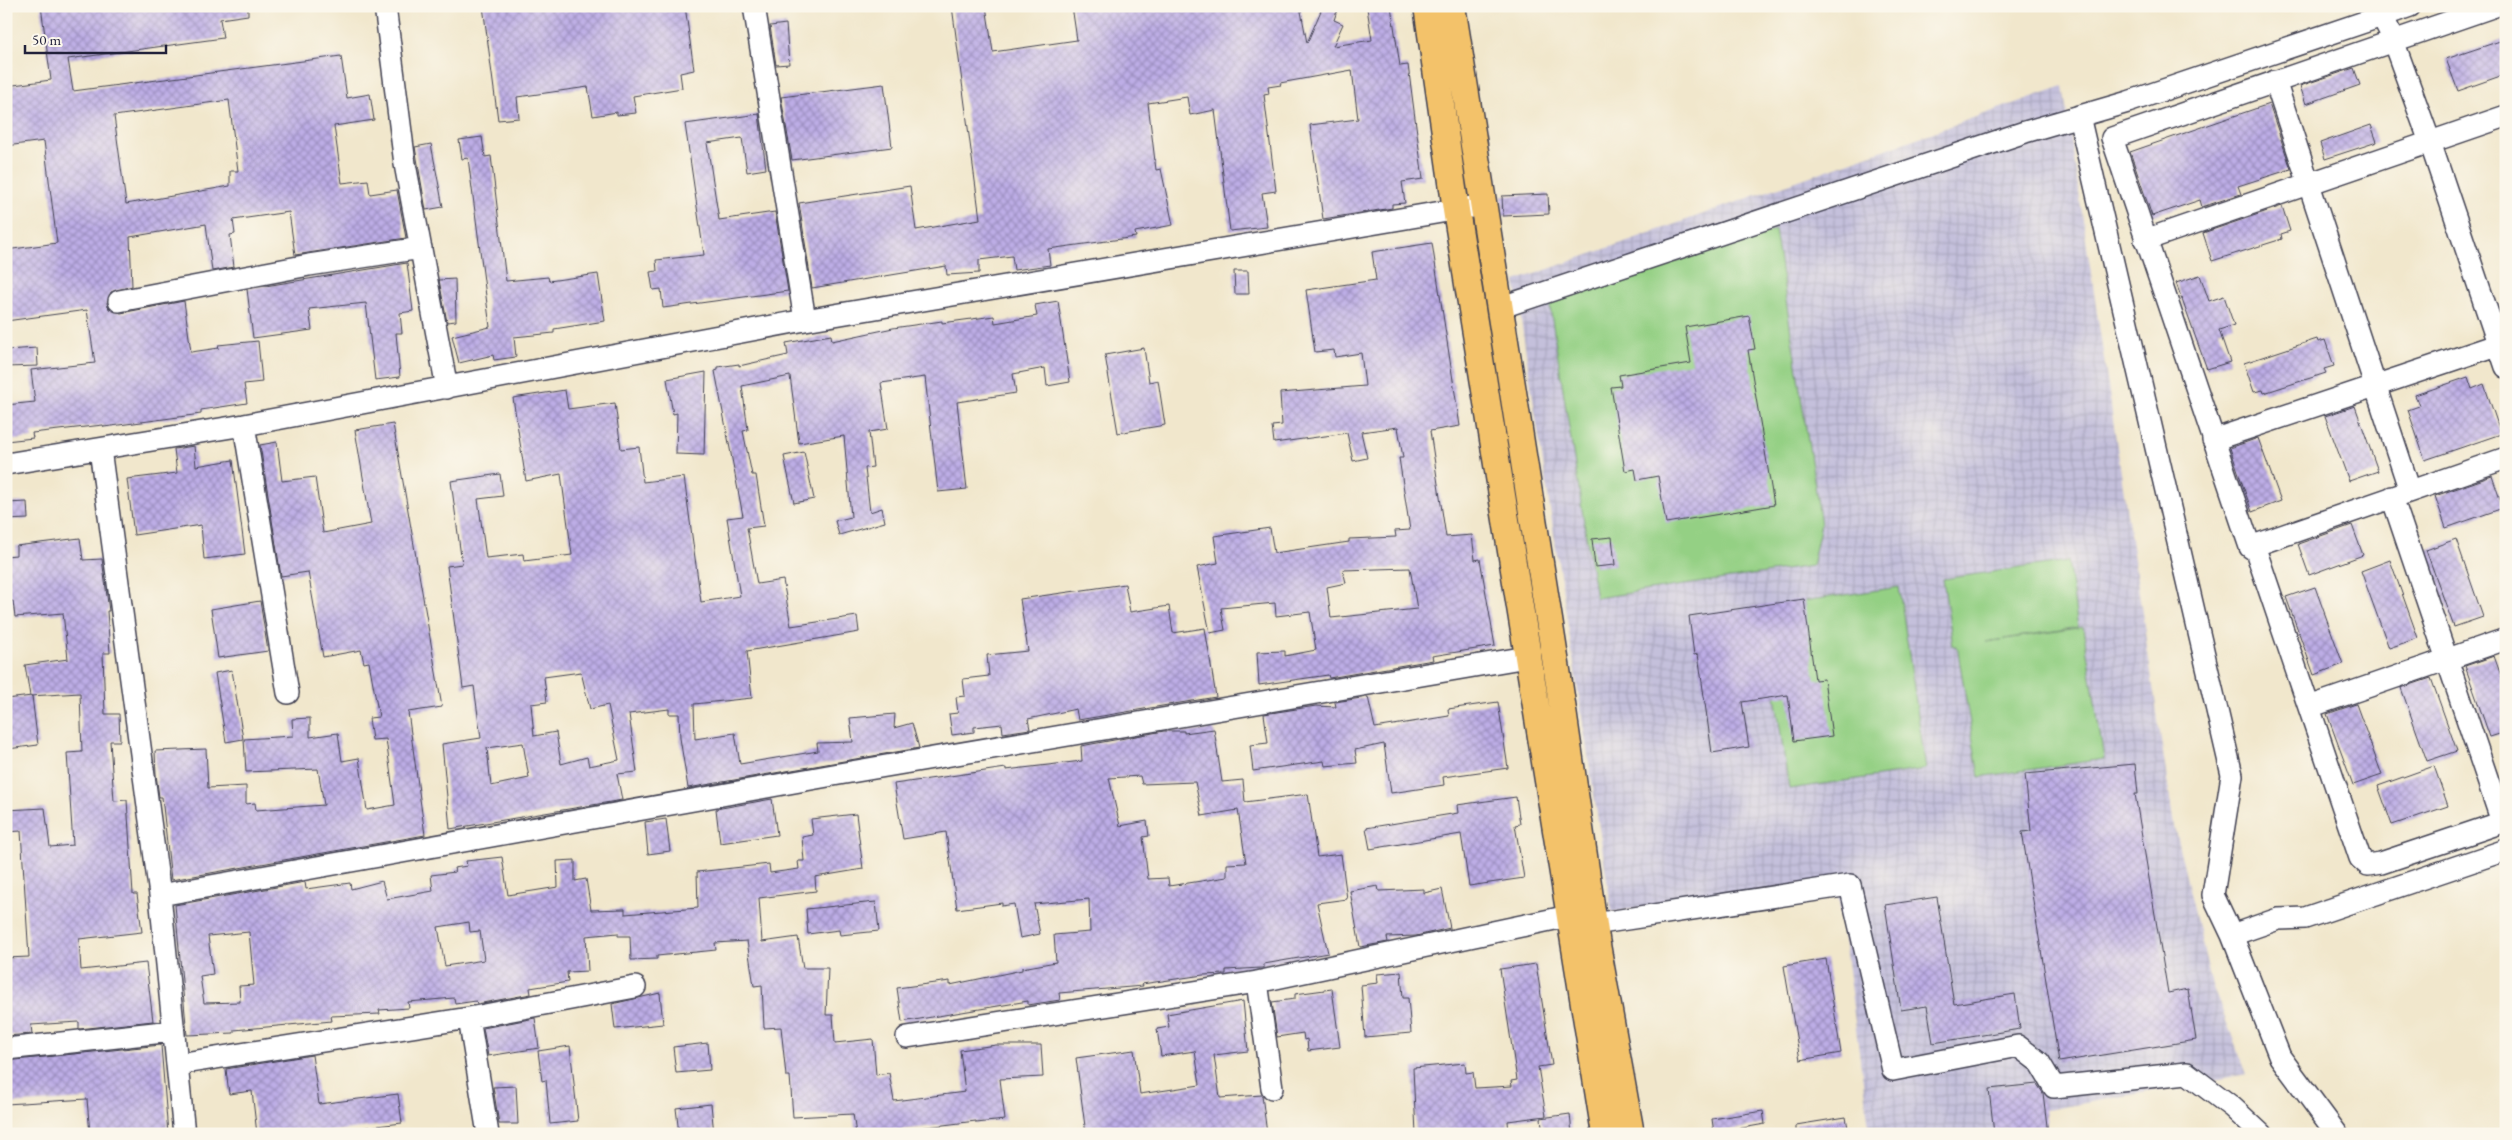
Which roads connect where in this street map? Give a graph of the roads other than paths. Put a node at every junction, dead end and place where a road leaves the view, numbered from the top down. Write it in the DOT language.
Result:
graph roads {
  1 [pos="385,6"];
  2 [pos="754,6"];
  3 [pos="1427,6"];
  4 [pos="1452,6"];
  5 [pos="2410,6"];
  6 [pos="2495,6"];
  7 [pos="2382,16"];
  8 [pos="2392,42"];
  9 [pos="2275,81"];
  10 [pos="2079,116"];
  11 [pos="2506,116"];
  12 [pos="2430,142"];
  13 [pos="2310,184"];
  14 [pos="1483,205"];
  15 [pos="1456,210"];
  16 [pos="2145,240"];
  17 [pos="421,248"];
  18 [pos="119,301"];
  19 [pos="1499,308"];
  20 [pos="805,320"];
  21 [pos="2502,343"];
  22 [pos="2506,367"];
  23 [pos="2375,386"];
  24 [pos="447,388"];
  25 [pos="244,425"];
  26 [pos="2214,440"];
  27 [pos="100,449"];
  28 [pos="2506,458"];
  29 [pos="6,464"];
  30 [pos="2401,494"];
  31 [pos="2250,547"];
  32 [pos="2506,640"];
  33 [pos="1527,657"];
  34 [pos="2446,660"];
  35 [pos="288,693"];
  36 [pos="2309,707"];
  37 [pos="2504,822"];
  38 [pos="2506,850"];
  39 [pos="160,895"];
  40 [pos="1569,916"];
  41 [pos="1594,924"];
  42 [pos="2232,935"];
  43 [pos="1256,982"];
  44 [pos="634,987"];
  45 [pos="469,1018"];
  46 [pos="173,1031"];
  47 [pos="906,1037"];
  48 [pos="6,1049"];
  49 [pos="178,1064"];
  50 [pos="1272,1088"];
  51 [pos="184,1134"];
  52 [pos="488,1134"];
  53 [pos="1605,1134"];
  54 [pos="1631,1134"];
  55 [pos="2261,1134"];
  56 [pos="2337,1134"];
  1 -- 17 [label="street"];
  2 -- 20 [label="street"];
  3 -- 15 [label="main road"];
  4 -- 14 [label="main road"];
  5 -- 7 [label="street"];
  6 -- 8 [label="street"];
  7 -- 8 [label="street"];
  7 -- 10 [label="street"];
  8 -- 9 [label="street"];
  8 -- 12 [label="street"];
  9 -- 13 [label="street"];
  9 -- 16 [label="street"];
  10 -- 19 [label="street"];
  10 -- 42 [label="street"];
  11 -- 12 [label="street"];
  12 -- 13 [label="street"];
  12 -- 21 [label="street"];
  13 -- 16 [label="street"];
  13 -- 23 [label="street"];
  14 -- 15 [label="street"];
  14 -- 19 [label="main road"];
  15 -- 20 [label="street"];
  15 -- 33 [label="main road"];
  16 -- 26 [label="street"];
  17 -- 18 [label="street"];
  17 -- 24 [label="street"];
  19 -- 41 [label="main road"];
  20 -- 24 [label="street"];
  21 -- 22 [label="street"];
  21 -- 23 [label="street"];
  23 -- 26 [label="street"];
  23 -- 30 [label="street"];
  24 -- 25 [label="street"];
  25 -- 27 [label="street"];
  25 -- 35 [label="street"];
  26 -- 31 [label="street"];
  27 -- 29 [label="street"];
  27 -- 39 [label="street"];
  28 -- 30 [label="street"];
  30 -- 31 [label="street"];
  30 -- 34 [label="street"];
  31 -- 36 [label="street"];
  32 -- 34 [label="street"];
  33 -- 39 [label="street"];
  33 -- 40 [label="main road"];
  34 -- 36 [label="street"];
  34 -- 37 [label="street"];
  36 -- 37 [label="street"];
  38 -- 42 [label="street"];
  39 -- 46 [label="street"];
  40 -- 43 [label="street"];
  40 -- 53 [label="main road"];
  41 -- 54 [label="main road"];
  41 -- 55 [label="street"];
  42 -- 56 [label="street"];
  43 -- 47 [label="street"];
  43 -- 50 [label="street"];
  44 -- 45 [label="street"];
  45 -- 49 [label="street"];
  45 -- 52 [label="street"];
  46 -- 48 [label="street"];
  46 -- 49 [label="street"];
  49 -- 51 [label="street"];
}
